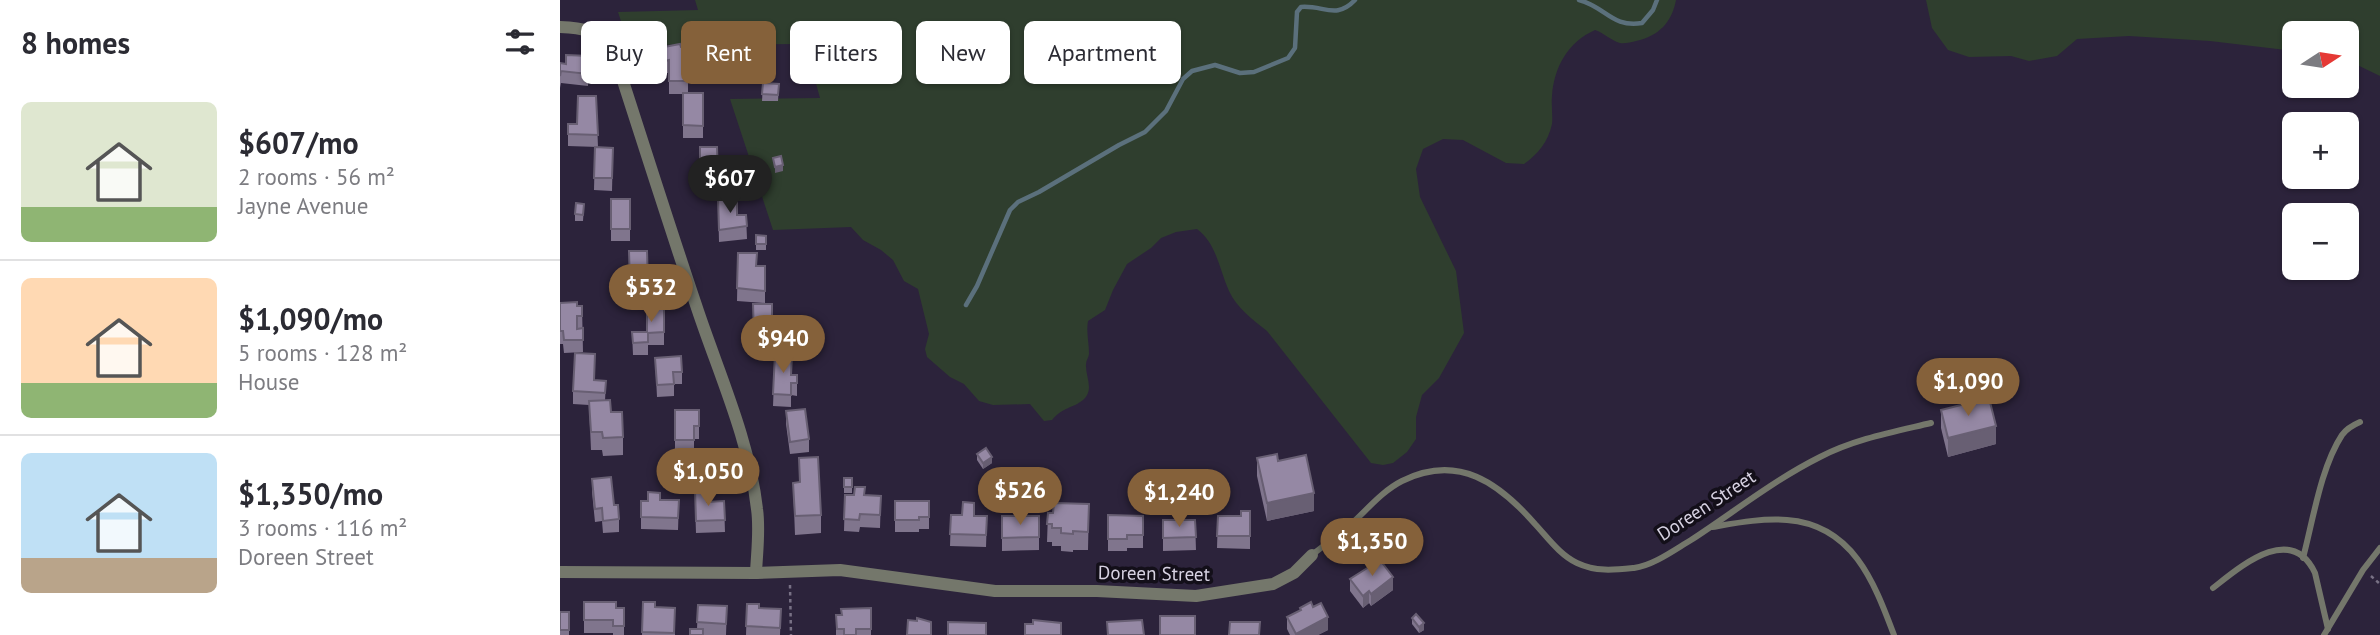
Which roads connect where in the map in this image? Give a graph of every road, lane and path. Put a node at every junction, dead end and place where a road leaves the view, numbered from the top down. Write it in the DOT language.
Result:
graph roads {
  1 [pos="560,27"];
  2 [pos="2360,422"];
  3 [pos="1931,423"];
  4 [pos="1710,527"];
  5 [pos="2380,548"];
  6 [pos="1312,555"];
  7 [pos="2303,558"];
  8 [pos="560,572"];
  9 [pos="756,572"];
  10 [pos="789,572"];
  11 [pos="2213,588"];
  12 [pos="2326,632"];
  13 [pos="791,635"];
  14 [pos="1894,635"];
  1 -- 9 [label="street"];
  2 -- 7 [label="lane"];
  3 -- 4 [label="lane, Doreen Street"];
  4 -- 6 [label="lane, Doreen Street"];
  4 -- 14 [label="lane"];
  5 -- 12 [label="lane"];
  6 -- 10 [label="street, Doreen Street"];
  7 -- 11 [label="lane"];
  7 -- 12 [label="lane"];
  8 -- 9 [label="street, Doreen Street"];
  9 -- 10 [label="street, Doreen Street"];
  10 -- 13 [label="path"];
}
